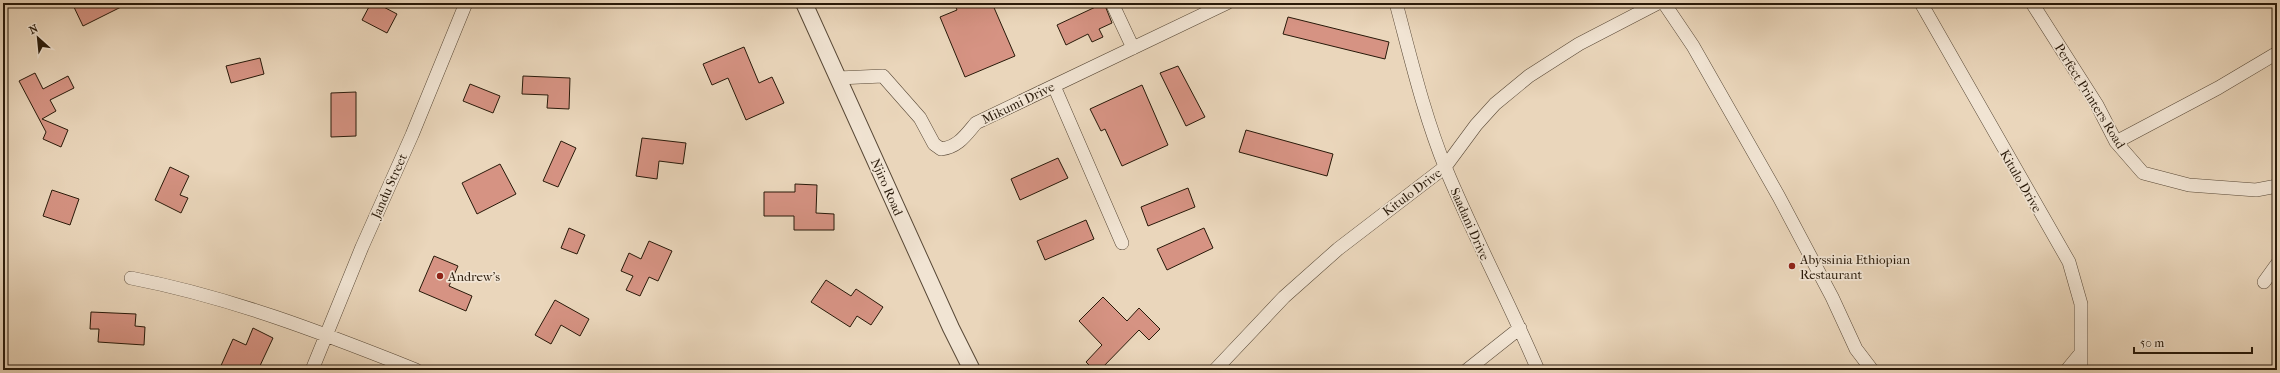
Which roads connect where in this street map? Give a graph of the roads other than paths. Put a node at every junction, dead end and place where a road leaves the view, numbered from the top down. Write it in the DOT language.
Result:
graph roads {
  1 [pos="466,3"];
  2 [pos="804,3"];
  3 [pos="1112,3"];
  4 [pos="1227,3"];
  5 [pos="1396,3"];
  6 [pos="1658,3"];
  7 [pos="1664,3"];
  8 [pos="1921,3"];
  9 [pos="2032,3"];
  10 [pos="1133,48"];
  11 [pos="2277,53"];
  12 [pos="838,78"];
  13 [pos="1054,86"];
  14 [pos="2116,142"];
  15 [pos="1445,167"];
  16 [pos="2277,186"];
  17 [pos="1122,243"];
  18 [pos="2277,264"];
  19 [pos="131,278"];
  20 [pos="2264,282"];
  21 [pos="1520,328"];
  22 [pos="327,335"];
  23 [pos="2081,353"];
  24 [pos="312,370"];
  25 [pos="416,370"];
  26 [pos="972,370"];
  27 [pos="1215,370"];
  28 [pos="1467,370"];
  29 [pos="1538,370"];
  30 [pos="1872,370"];
  31 [pos="2067,370"];
  32 [pos="2081,370"];
  1 -- 22 [label="street, Jandu Street"];
  2 -- 12 [label="street, Njiro Road"];
  3 -- 10 [label="street"];
  4 -- 10 [label="street, Mikumi Drive"];
  5 -- 15 [label="street, Saadani Drive"];
  6 -- 15 [label="street, Kitulo Drive"];
  7 -- 30 [label="street"];
  8 -- 23 [label="street, Kitulo Drive"];
  9 -- 14 [label="street, Perfect Printers Road"];
  10 -- 13 [label="street, Mikumi Drive"];
  11 -- 14 [label="street"];
  12 -- 13 [label="street, Mikumi Drive"];
  12 -- 26 [label="street, Njiro Road"];
  13 -- 17 [label="street"];
  14 -- 16 [label="street, Perfect Printers Road"];
  15 -- 21 [label="street, Saadani Drive"];
  15 -- 27 [label="street, Kitulo Drive"];
  18 -- 20 [label="street"];
  19 -- 22 [label="street"];
  21 -- 28 [label="street"];
  21 -- 29 [label="street, Saadani Drive"];
  22 -- 24 [label="street, Jandu Street"];
  22 -- 25 [label="street"];
  23 -- 31 [label="street"];
  23 -- 32 [label="street, Kitulo Drive"];
}
